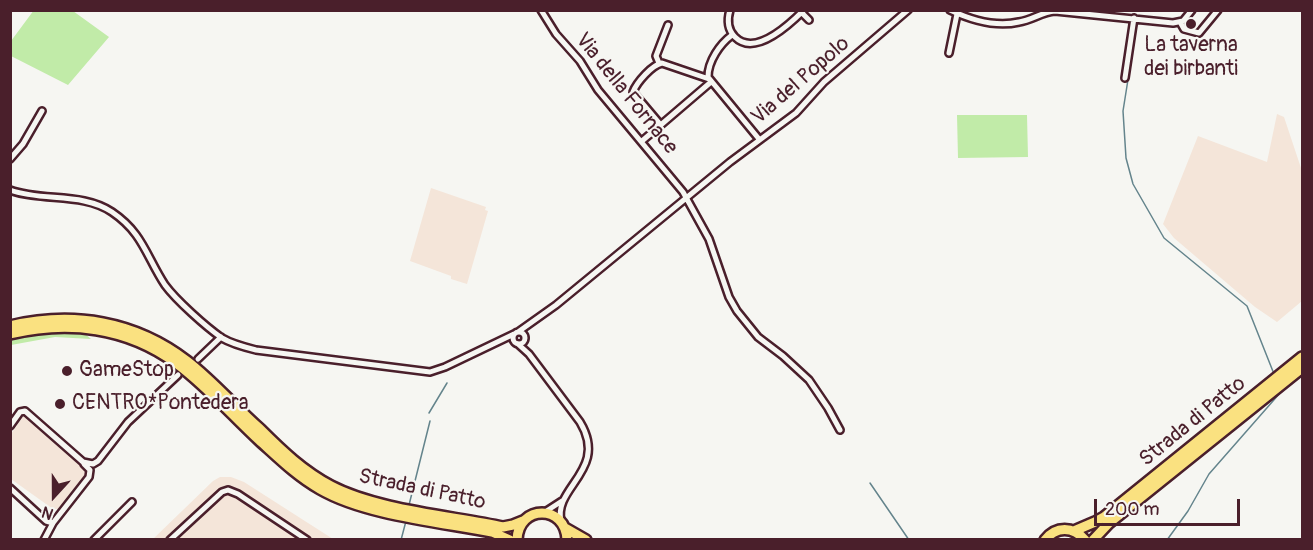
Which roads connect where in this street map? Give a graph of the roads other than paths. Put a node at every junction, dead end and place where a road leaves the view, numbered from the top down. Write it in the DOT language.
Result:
graph roads {
  1 [pos="541,10"];
  2 [pos="730,10"];
  3 [pos="908,10"];
  4 [pos="950,10"];
  5 [pos="1142,10"];
  6 [pos="1192,10"];
  7 [pos="1218,10"];
  8 [pos="803,12"];
  9 [pos="957,14"];
  10 [pos="1137,18"];
  11 [pos="809,20"];
  12 [pos="1180,22"];
  13 [pos="668,26"];
  14 [pos="732,35"];
  15 [pos="949,52"];
  16 [pos="658,63"];
  17 [pos="1125,78"];
  18 [pos="710,81"];
  19 [pos="42,111"];
  20 [pos="660,124"];
  21 [pos="759,139"];
  22 [pos="642,141"];
  23 [pos="10,159"];
  24 [pos="10,190"];
  25 [pos="686,197"];
  26 [pos="530,325"];
  27 [pos="10,326"];
  28 [pos="516,333"];
  29 [pos="10,334"];
  30 [pos="221,337"];
  31 [pos="525,339"];
  32 [pos="518,345"];
  33 [pos="529,354"];
  34 [pos="1302,357"];
  35 [pos="198,359"];
  36 [pos="1302,368"];
  37 [pos="178,375"];
  38 [pos="10,426"];
  39 [pos="840,430"];
  40 [pos="83,462"];
  41 [pos="10,488"];
  42 [pos="566,498"];
  43 [pos="132,502"];
  44 [pos="538,513"];
  45 [pos="524,521"];
  46 [pos="53,524"];
  47 [pos="563,525"];
  48 [pos="1074,531"];
  49 [pos="44,540"];
  50 [pos="94,540"];
  51 [pos="170,540"];
  52 [pos="308,540"];
  53 [pos="510,540"];
  54 [pos="517,540"];
  55 [pos="567,540"];
  56 [pos="586,540"];
  57 [pos="1045,540"];
  58 [pos="1085,540"];
  59 [pos="1093,540"];
  1 -- 22 [label="street, Via della Fornace"];
  2 -- 14 [label="street"];
  3 -- 21 [label="street, Via del Popolo"];
  4 -- 9 [label="street"];
  5 -- 10 [label="street"];
  6 -- 12 [label="street"];
  7 -- 12 [label="street"];
  8 -- 11 [label="street"];
  8 -- 14 [label="street"];
  9 -- 10 [label="street"];
  9 -- 15 [label="street"];
  10 -- 12 [label="street"];
  10 -- 17 [label="street"];
  13 -- 16 [label="street"];
  14 -- 18 [label="street"];
  16 -- 18 [label="street"];
  16 -- 20 [label="street"];
  18 -- 20 [label="street"];
  18 -- 21 [label="street"];
  19 -- 23 [label="street"];
  20 -- 22 [label="street"];
  21 -- 25 [label="street, Via del Popolo"];
  22 -- 25 [label="street, Via della Fornace"];
  24 -- 30 [label="street"];
  25 -- 26 [label="street, Via del Popolo"];
  25 -- 39 [label="street, Via della Fornace"];
  26 -- 28 [label="street, Via del Popolo"];
  26 -- 31 [label="street"];
  27 -- 45 [label="main road, Strada di Patto"];
  28 -- 30 [label="street, Via del Popolo"];
  28 -- 31 [label="street"];
  28 -- 32 [label="street"];
  29 -- 53 [label="main road, Strada di Patto"];
  30 -- 35 [label="street"];
  31 -- 32 [label="street"];
  31 -- 33 [label="street"];
  32 -- 33 [label="street"];
  33 -- 42 [label="street"];
  34 -- 48 [label="main road, Strada di Patto"];
  36 -- 59 [label="main road, Strada di Patto"];
  37 -- 40 [label="street"];
  38 -- 40 [label="street"];
  40 -- 46 [label="street"];
  41 -- 46 [label="street"];
  42 -- 44 [label="street"];
  42 -- 47 [label="street"];
  43 -- 50 [label="street"];
  44 -- 45 [label="main road"];
  44 -- 47 [label="main road"];
  45 -- 54 [label="main road"];
  46 -- 49 [label="street"];
  47 -- 55 [label="main road"];
  47 -- 56 [label="main road"];
  48 -- 57 [label="main road, Strada di Patto"];
  48 -- 58 [label="main road"];
  51 -- 52 [label="street"];
}
